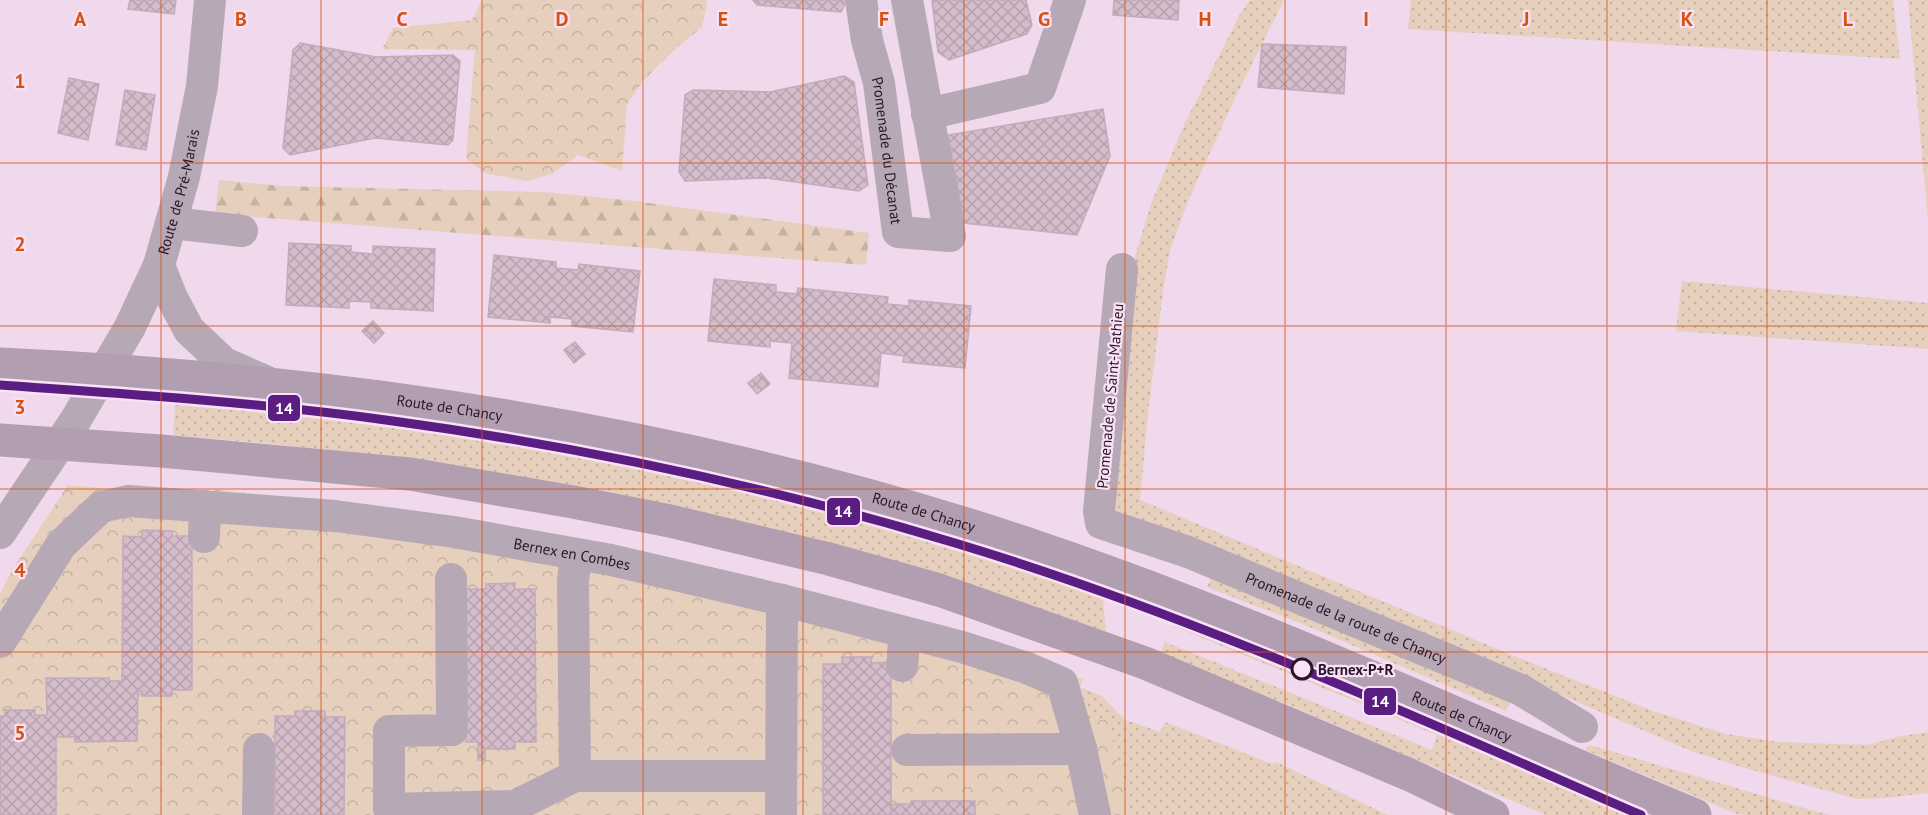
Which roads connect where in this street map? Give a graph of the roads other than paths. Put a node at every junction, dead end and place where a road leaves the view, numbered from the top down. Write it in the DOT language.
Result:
graph roads {
  1 [pos="210,0"];
  2 [pos="861,0"];
  3 [pos="907,0"];
  4 [pos="1070,0"];
  5 [pos="927,114"];
  6 [pos="172,223"];
  7 [pos="242,231"];
  8 [pos="159,265"];
  9 [pos="1122,269"];
  10 [pos="0,364"];
  11 [pos="105,370"];
  12 [pos="274,386"];
  13 [pos="0,440"];
  14 [pos="60,443"];
  15 [pos="205,506"];
  16 [pos="1101,523"];
  17 [pos="0,533"];
  18 [pos="204,537"];
  19 [pos="576,555"];
  20 [pos="452,579"];
  21 [pos="782,600"];
  22 [pos="905,633"];
  23 [pos="0,642"];
  24 [pos="902,666"];
  25 [pos="1582,727"];
  26 [pos="259,748"];
  27 [pos="1081,749"];
  28 [pos="907,750"];
  29 [pos="574,776"];
  30 [pos="781,776"];
  31 [pos="515,810"];
  32 [pos="389,812"];
  33 [pos="258,815"];
  34 [pos="781,815"];
  35 [pos="1095,815"];
  36 [pos="1493,815"];
  37 [pos="1695,815"];
  1 -- 6 [label="street, Route de Pré-Marais"];
  2 -- 5 [label="street, Promenade du Décanat"];
  3 -- 5 [label="street, Promenade du Décanat"];
  4 -- 5 [label="street"];
  6 -- 7 [label="street"];
  6 -- 8 [label="street, Route de Pré-Marais"];
  8 -- 11 [label="street, Route de Pré-Marais"];
  8 -- 12 [label="street"];
  9 -- 16 [label="street, Promenade de Saint-Mathieu"];
  10 -- 11 [label="main road, Route de Chancy"];
  11 -- 12 [label="main road, Route de Chancy"];
  11 -- 14 [label="street, Route de Pré-Marais"];
  12 -- 37 [label="main road, Route de Chancy"];
  13 -- 14 [label="main road"];
  14 -- 17 [label="street"];
  14 -- 36 [label="main road"];
  15 -- 18 [label="street"];
  15 -- 19 [label="street, Bernex en Combes"];
  15 -- 23 [label="street, Bernex en Combes"];
  16 -- 25 [label="street, Promenade de la route de Chancy"];
  19 -- 21 [label="street, Bernex en Combes"];
  19 -- 29 [label="street"];
  20 -- 32 [label="street"];
  21 -- 22 [label="street, Bernex en Combes"];
  21 -- 30 [label="street"];
  22 -- 24 [label="street"];
  22 -- 27 [label="street, Bernex en Combes"];
  26 -- 33 [label="street"];
  27 -- 28 [label="street"];
  27 -- 35 [label="street, Bernex en Combes"];
  29 -- 30 [label="street"];
  29 -- 31 [label="street"];
  30 -- 34 [label="street"];
  31 -- 32 [label="street"];
}
